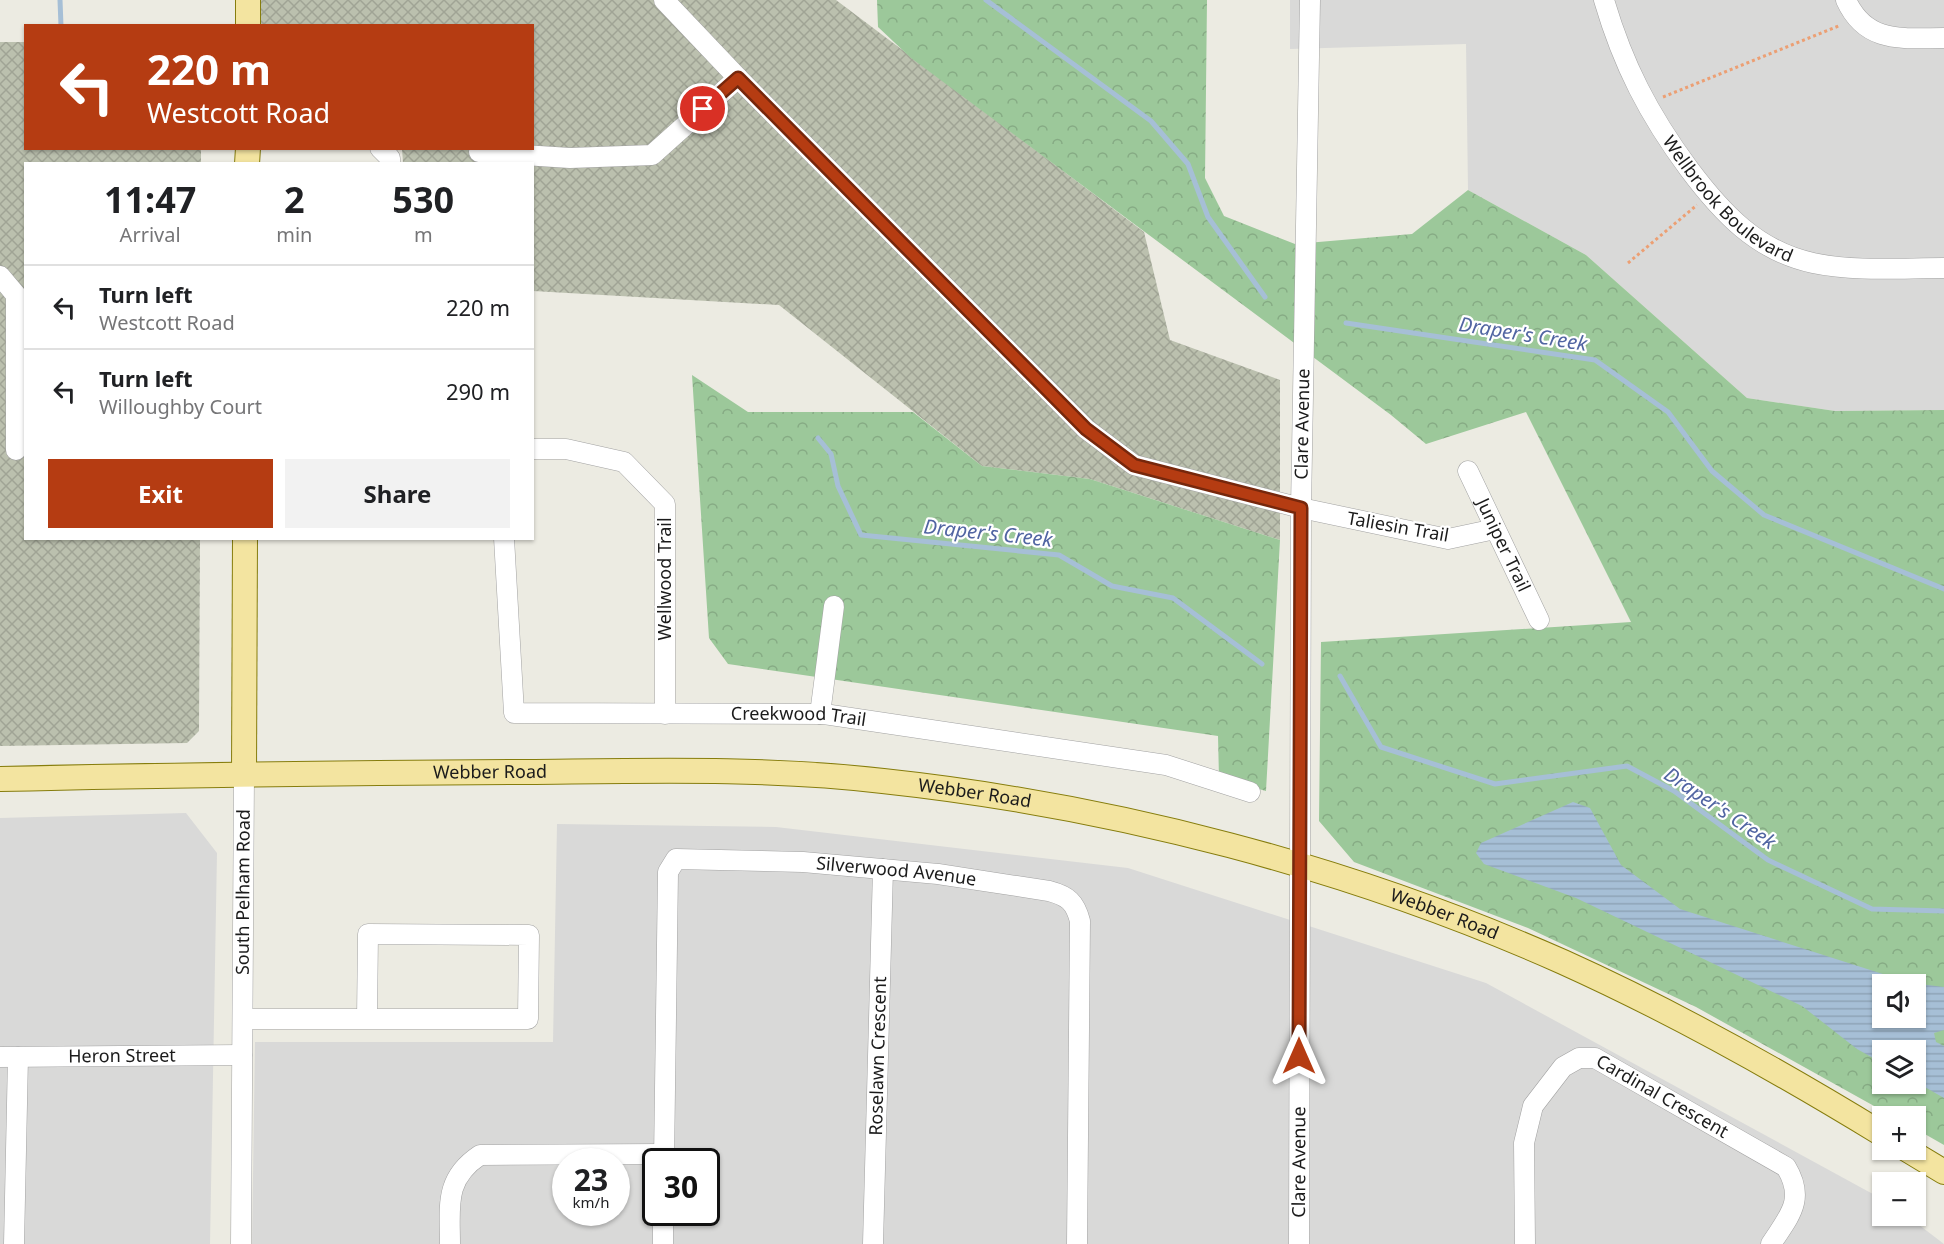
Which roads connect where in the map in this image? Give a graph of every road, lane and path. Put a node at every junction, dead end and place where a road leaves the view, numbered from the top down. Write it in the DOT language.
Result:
graph roads {
  1 [pos="248,0"];
  2 [pos="664,0"];
  3 [pos="1310,0"];
  4 [pos="1604,0"];
  5 [pos="1846,0"];
  6 [pos="1856,20"];
  7 [pos="248,24"];
  8 [pos="1944,38"];
  9 [pos="738,78"];
  10 [pos="1645,104"];
  11 [pos="382,150"];
  12 [pos="479,152"];
  13 [pos="390,162"];
  14 [pos="1708,196"];
  15 [pos="1628,263"];
  16 [pos="1944,268"];
  17 [pos="0,276"];
  18 [pos="534,449"];
  19 [pos="14,450"];
  20 [pos="1468,471"];
  21 [pos="1301,508"];
  22 [pos="1495,529"];
  23 [pos="245,540"];
  24 [pos="504,540"];
  25 [pos="834,606"];
  26 [pos="1539,620"];
  27 [pos="665,714"];
  28 [pos="820,714"];
  29 [pos="244,774"];
  30 [pos="0,779"];
  31 [pos="1250,792"];
  32 [pos="1300,867"];
  33 [pos="883,869"];
  34 [pos="243,1019"];
  35 [pos="367,1019"];
  36 [pos="242,1055"];
  37 [pos="9,1057"];
  38 [pos="1872,1128"];
  39 [pos="664,1148"];
  40 [pos="642,1158"];
  41 [pos="1924,1160"];
  42 [pos="1944,1172"];
  43 [pos="663,1226"];
  44 [pos="14,1244"];
  45 [pos="241,1244"];
  46 [pos="450,1244"];
  47 [pos="663,1244"];
  48 [pos="873,1244"];
  49 [pos="1077,1244"];
  50 [pos="1299,1244"];
  51 [pos="1525,1244"];
  52 [pos="1771,1244"];
  1 -- 7 [label="main road"];
  2 -- 9 [label="street, Taliesin Trail"];
  3 -- 21 [label="street, Clare Avenue"];
  4 -- 10 [label="street, Wellbrook Boulevard"];
  5 -- 6 [label="street"];
  6 -- 8 [label="street"];
  6 -- 10 [label="path"];
  9 -- 12 [label="street"];
  9 -- 21 [label="street, Taliesin Trail"];
  10 -- 14 [label="street, Wellbrook Boulevard"];
  11 -- 13 [label="street"];
  14 -- 15 [label="path"];
  14 -- 16 [label="street, Wellbrook Boulevard"];
  17 -- 19 [label="street"];
  18 -- 27 [label="street, Wellwood Trail"];
  20 -- 22 [label="street, Juniper Trail"];
  21 -- 22 [label="street, Taliesin Trail"];
  21 -- 32 [label="street, Clare Avenue"];
  22 -- 26 [label="street, Juniper Trail"];
  23 -- 29 [label="main road, South Pelham Road"];
  24 -- 27 [label="street, Creekwood Trail"];
  25 -- 28 [label="street"];
  27 -- 28 [label="street, Creekwood Trail"];
  28 -- 31 [label="street, Creekwood Trail"];
  29 -- 30 [label="main road, Webber Road"];
  29 -- 32 [label="main road, Webber Road"];
  29 -- 34 [label="street, South Pelham Road"];
  32 -- 38 [label="main road, Webber Road"];
  32 -- 50 [label="street, Clare Avenue"];
  33 -- 39 [label="street, Silverwood Avenue"];
  33 -- 48 [label="street, Roselawn Crescent"];
  33 -- 49 [label="street, Silverwood Avenue"];
  34 -- 35 [label="street"];
  34 -- 36 [label="street, South Pelham Road"];
  35 -- 35 [label="street"];
  36 -- 37 [label="street, Heron Street"];
  36 -- 45 [label="street, South Pelham Road"];
  37 -- 44 [label="street"];
  40 -- 46 [label="street"];
  41 -- 42 [label="main road"];
  43 -- 47 [label="street"];
  51 -- 52 [label="street, Cardinal Crescent"];
}
